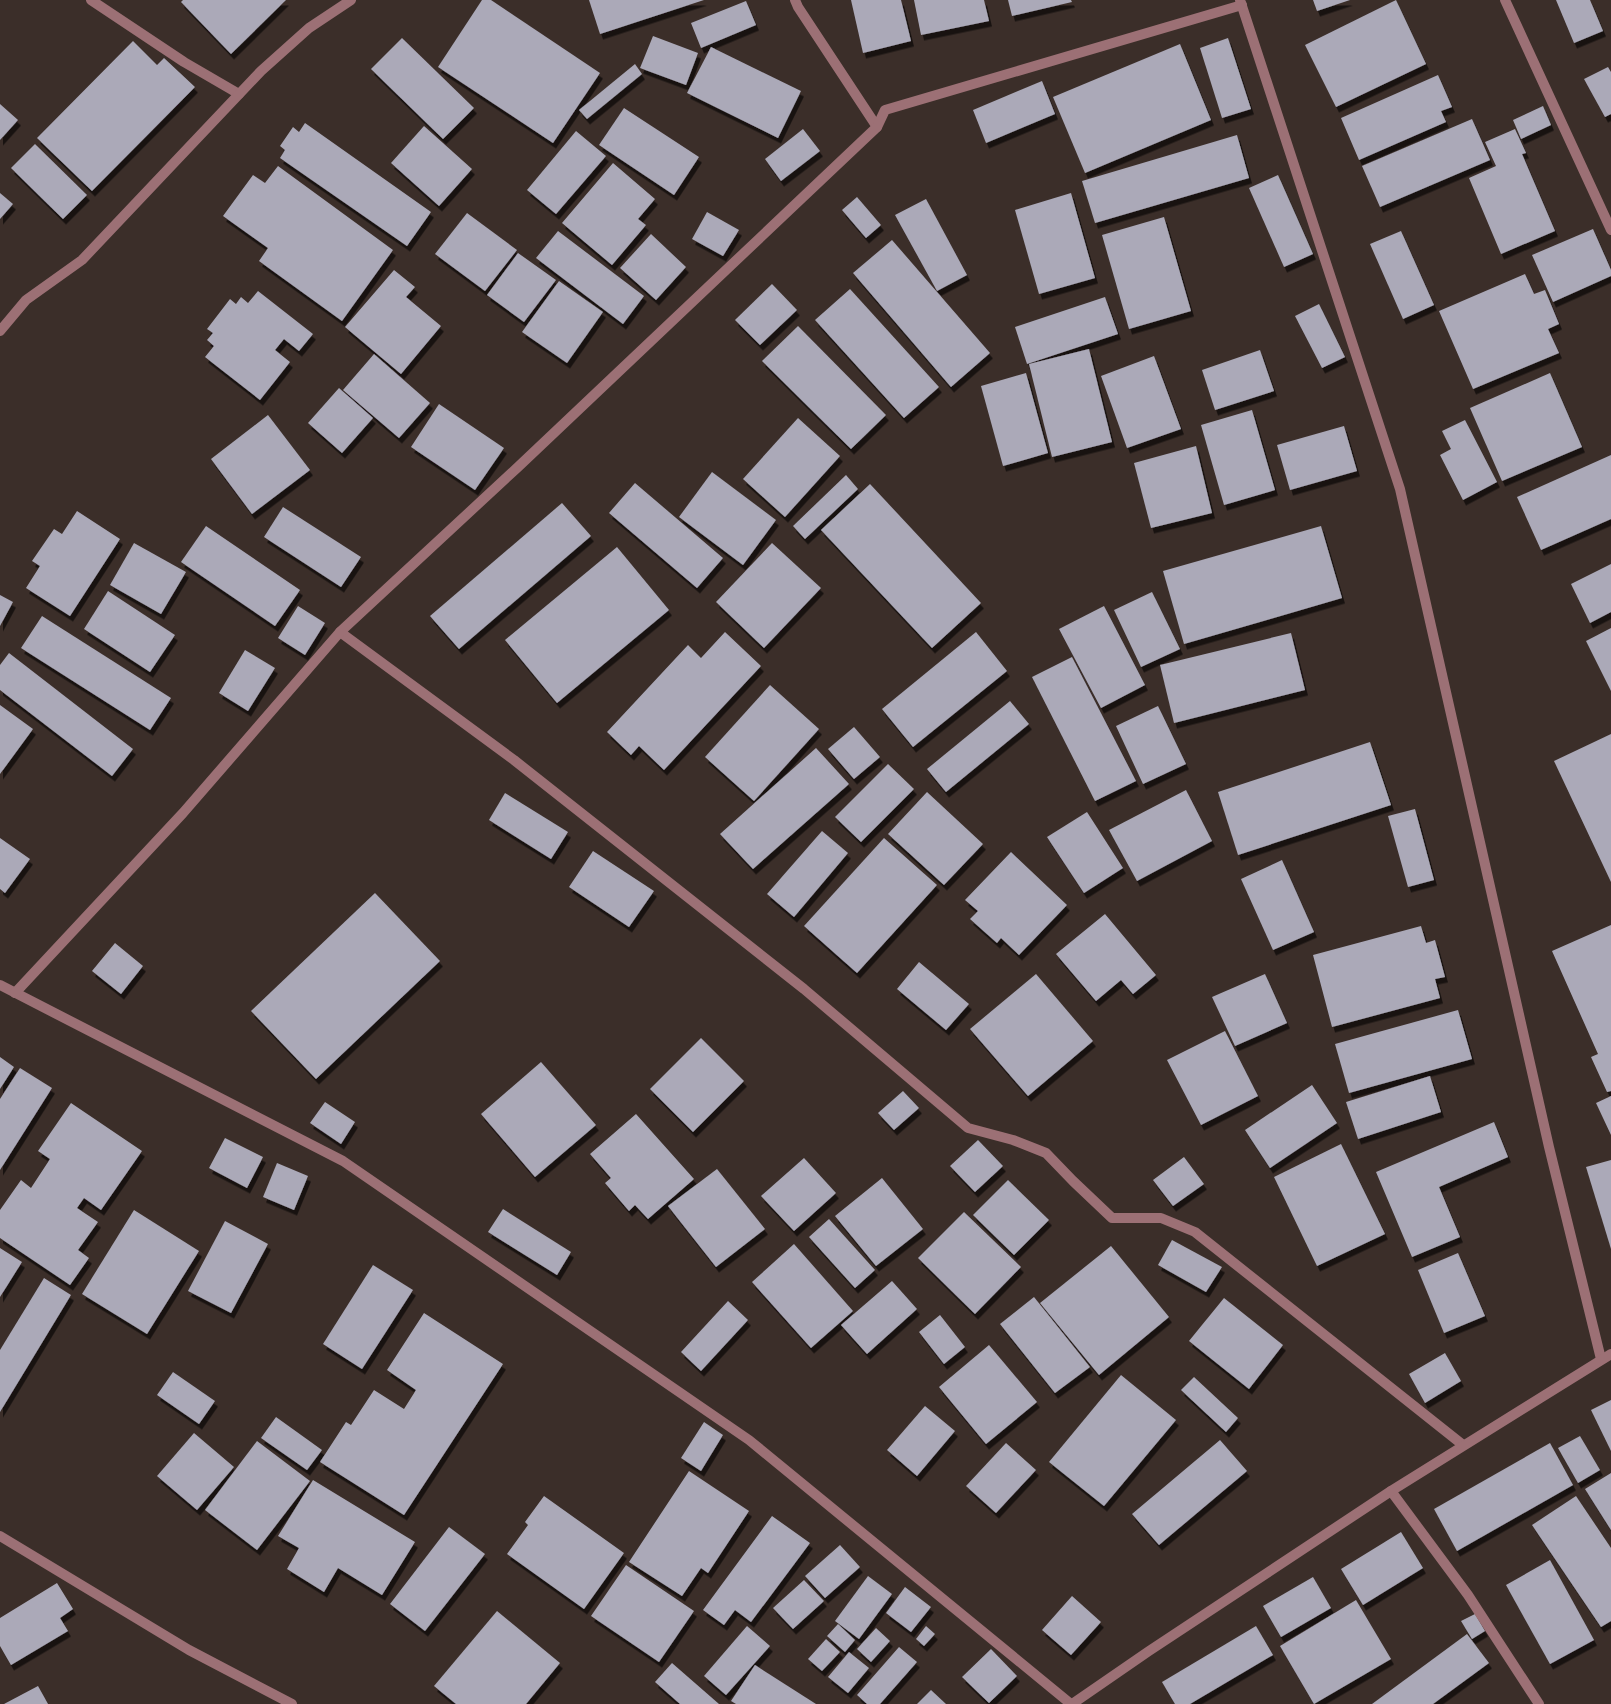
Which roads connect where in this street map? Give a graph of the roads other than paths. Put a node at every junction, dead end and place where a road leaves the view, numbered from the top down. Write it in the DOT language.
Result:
graph roads {
  1 [pos="91,0"];
  2 [pos="350,0"];
  3 [pos="795,0"];
  4 [pos="1505,0"];
  5 [pos="1241,3"];
  6 [pos="239,94"];
  7 [pos="877,127"];
  8 [pos="1611,230"];
  9 [pos="0,331"];
  10 [pos="340,632"];
  11 [pos="0,985"];
  12 [pos="15,993"];
  13 [pos="1611,1354"];
  14 [pos="1601,1359"];
  15 [pos="1463,1445"];
  16 [pos="1391,1491"];
  17 [pos="0,1536"];
  18 [pos="292,1704"];
  19 [pos="1072,1704"];
  20 [pos="1539,1704"];
  1 -- 6 [label="street"];
  2 -- 6 [label="street"];
  3 -- 7 [label="street"];
  4 -- 8 [label="street"];
  5 -- 7 [label="street"];
  5 -- 14 [label="street"];
  6 -- 9 [label="street"];
  7 -- 10 [label="street"];
  10 -- 12 [label="street"];
  10 -- 15 [label="street"];
  11 -- 12 [label="street"];
  12 -- 19 [label="street"];
  13 -- 14 [label="street"];
  14 -- 15 [label="street"];
  15 -- 16 [label="street"];
  16 -- 19 [label="street"];
  16 -- 20 [label="street"];
  17 -- 18 [label="street"];
}
